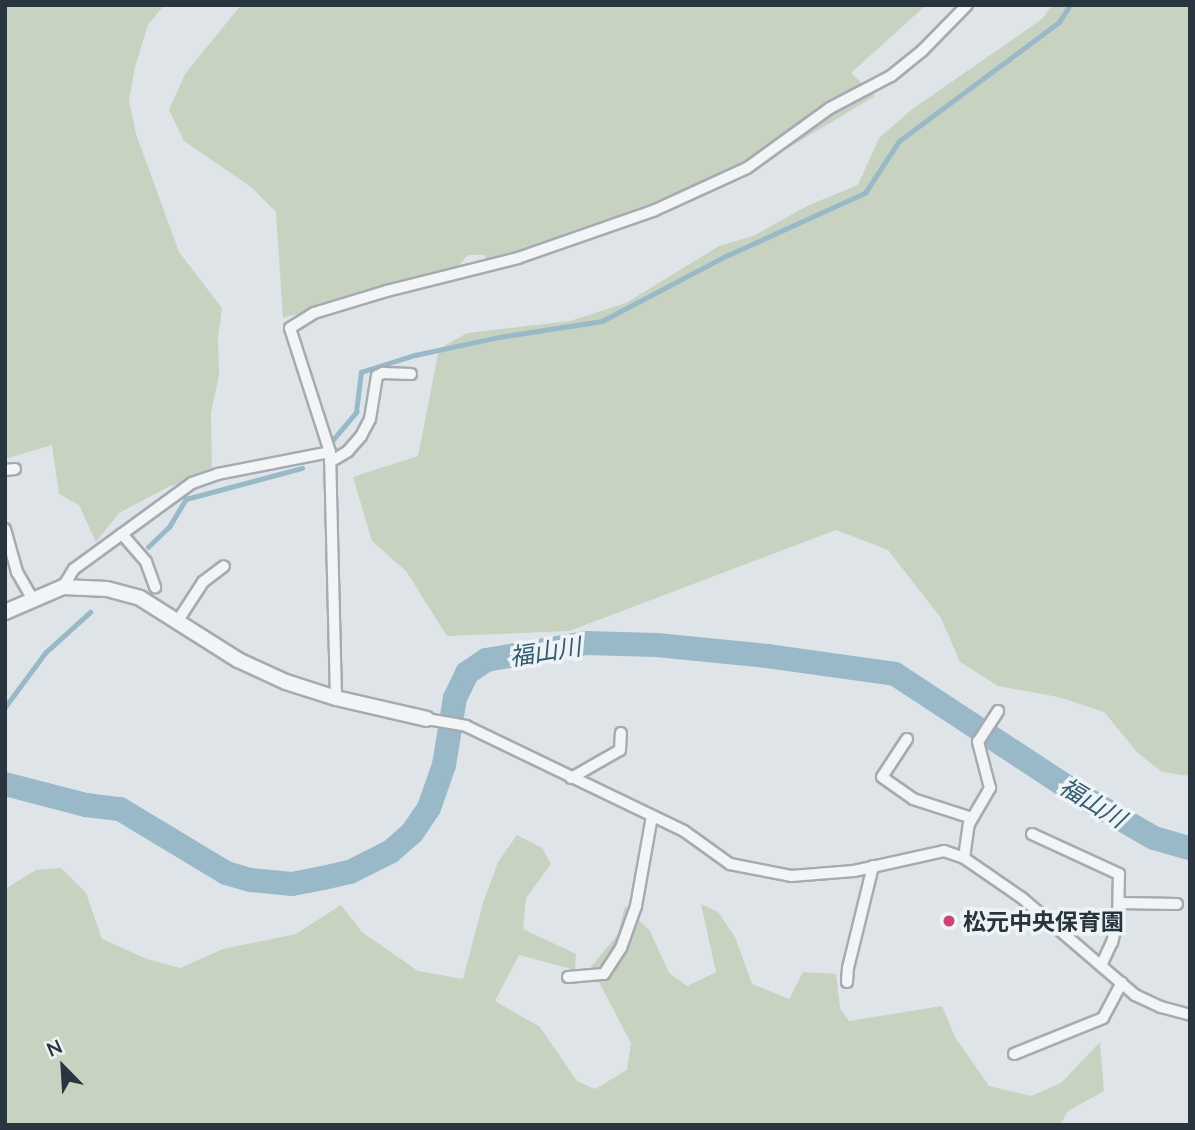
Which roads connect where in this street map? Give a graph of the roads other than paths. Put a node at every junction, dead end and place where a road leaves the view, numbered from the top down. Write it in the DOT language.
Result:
graph roads {
  1 [pos="967,5"];
  2 [pos="411,374"];
  3 [pos="330,457"];
  4 [pos="5,529"];
  5 [pos="122,534"];
  6 [pos="224,566"];
  7 [pos="63,587"];
  8 [pos="155,587"];
  9 [pos="33,600"];
  10 [pos="5,612"];
  11 [pos="177,622"];
  12 [pos="336,698"];
  13 [pos="998,711"];
  14 [pos="427,719"];
  15 [pos="621,733"];
  16 [pos="907,738"];
  17 [pos="571,778"];
  18 [pos="652,816"];
  19 [pos="972,818"];
  20 [pos="1032,834"];
  21 [pos="964,858"];
  22 [pos="873,866"];
  23 [pos="1119,903"];
  24 [pos="1177,904"];
  25 [pos="1101,966"];
  26 [pos="568,976"];
  27 [pos="847,982"];
  28 [pos="1122,983"];
  29 [pos="1190,1015"];
  30 [pos="1014,1054"];
  1 -- 3 [label="street"];
  2 -- 3 [label="street"];
  3 -- 5 [label="street"];
  3 -- 12 [label="street"];
  4 -- 9 [label="street"];
  5 -- 7 [label="street"];
  5 -- 8 [label="street"];
  6 -- 11 [label="street"];
  7 -- 9 [label="street"];
  7 -- 11 [label="street"];
  9 -- 10 [label="street"];
  11 -- 12 [label="street"];
  12 -- 14 [label="street"];
  13 -- 19 [label="street"];
  14 -- 17 [label="street"];
  15 -- 17 [label="street"];
  16 -- 19 [label="street"];
  17 -- 18 [label="street"];
  18 -- 22 [label="street"];
  18 -- 26 [label="street"];
  19 -- 21 [label="street"];
  20 -- 23 [label="street"];
  21 -- 22 [label="street"];
  21 -- 25 [label="street"];
  22 -- 27 [label="street"];
  23 -- 24 [label="street"];
  23 -- 25 [label="street"];
  25 -- 28 [label="street"];
  28 -- 29 [label="street"];
  28 -- 30 [label="street"];
}
